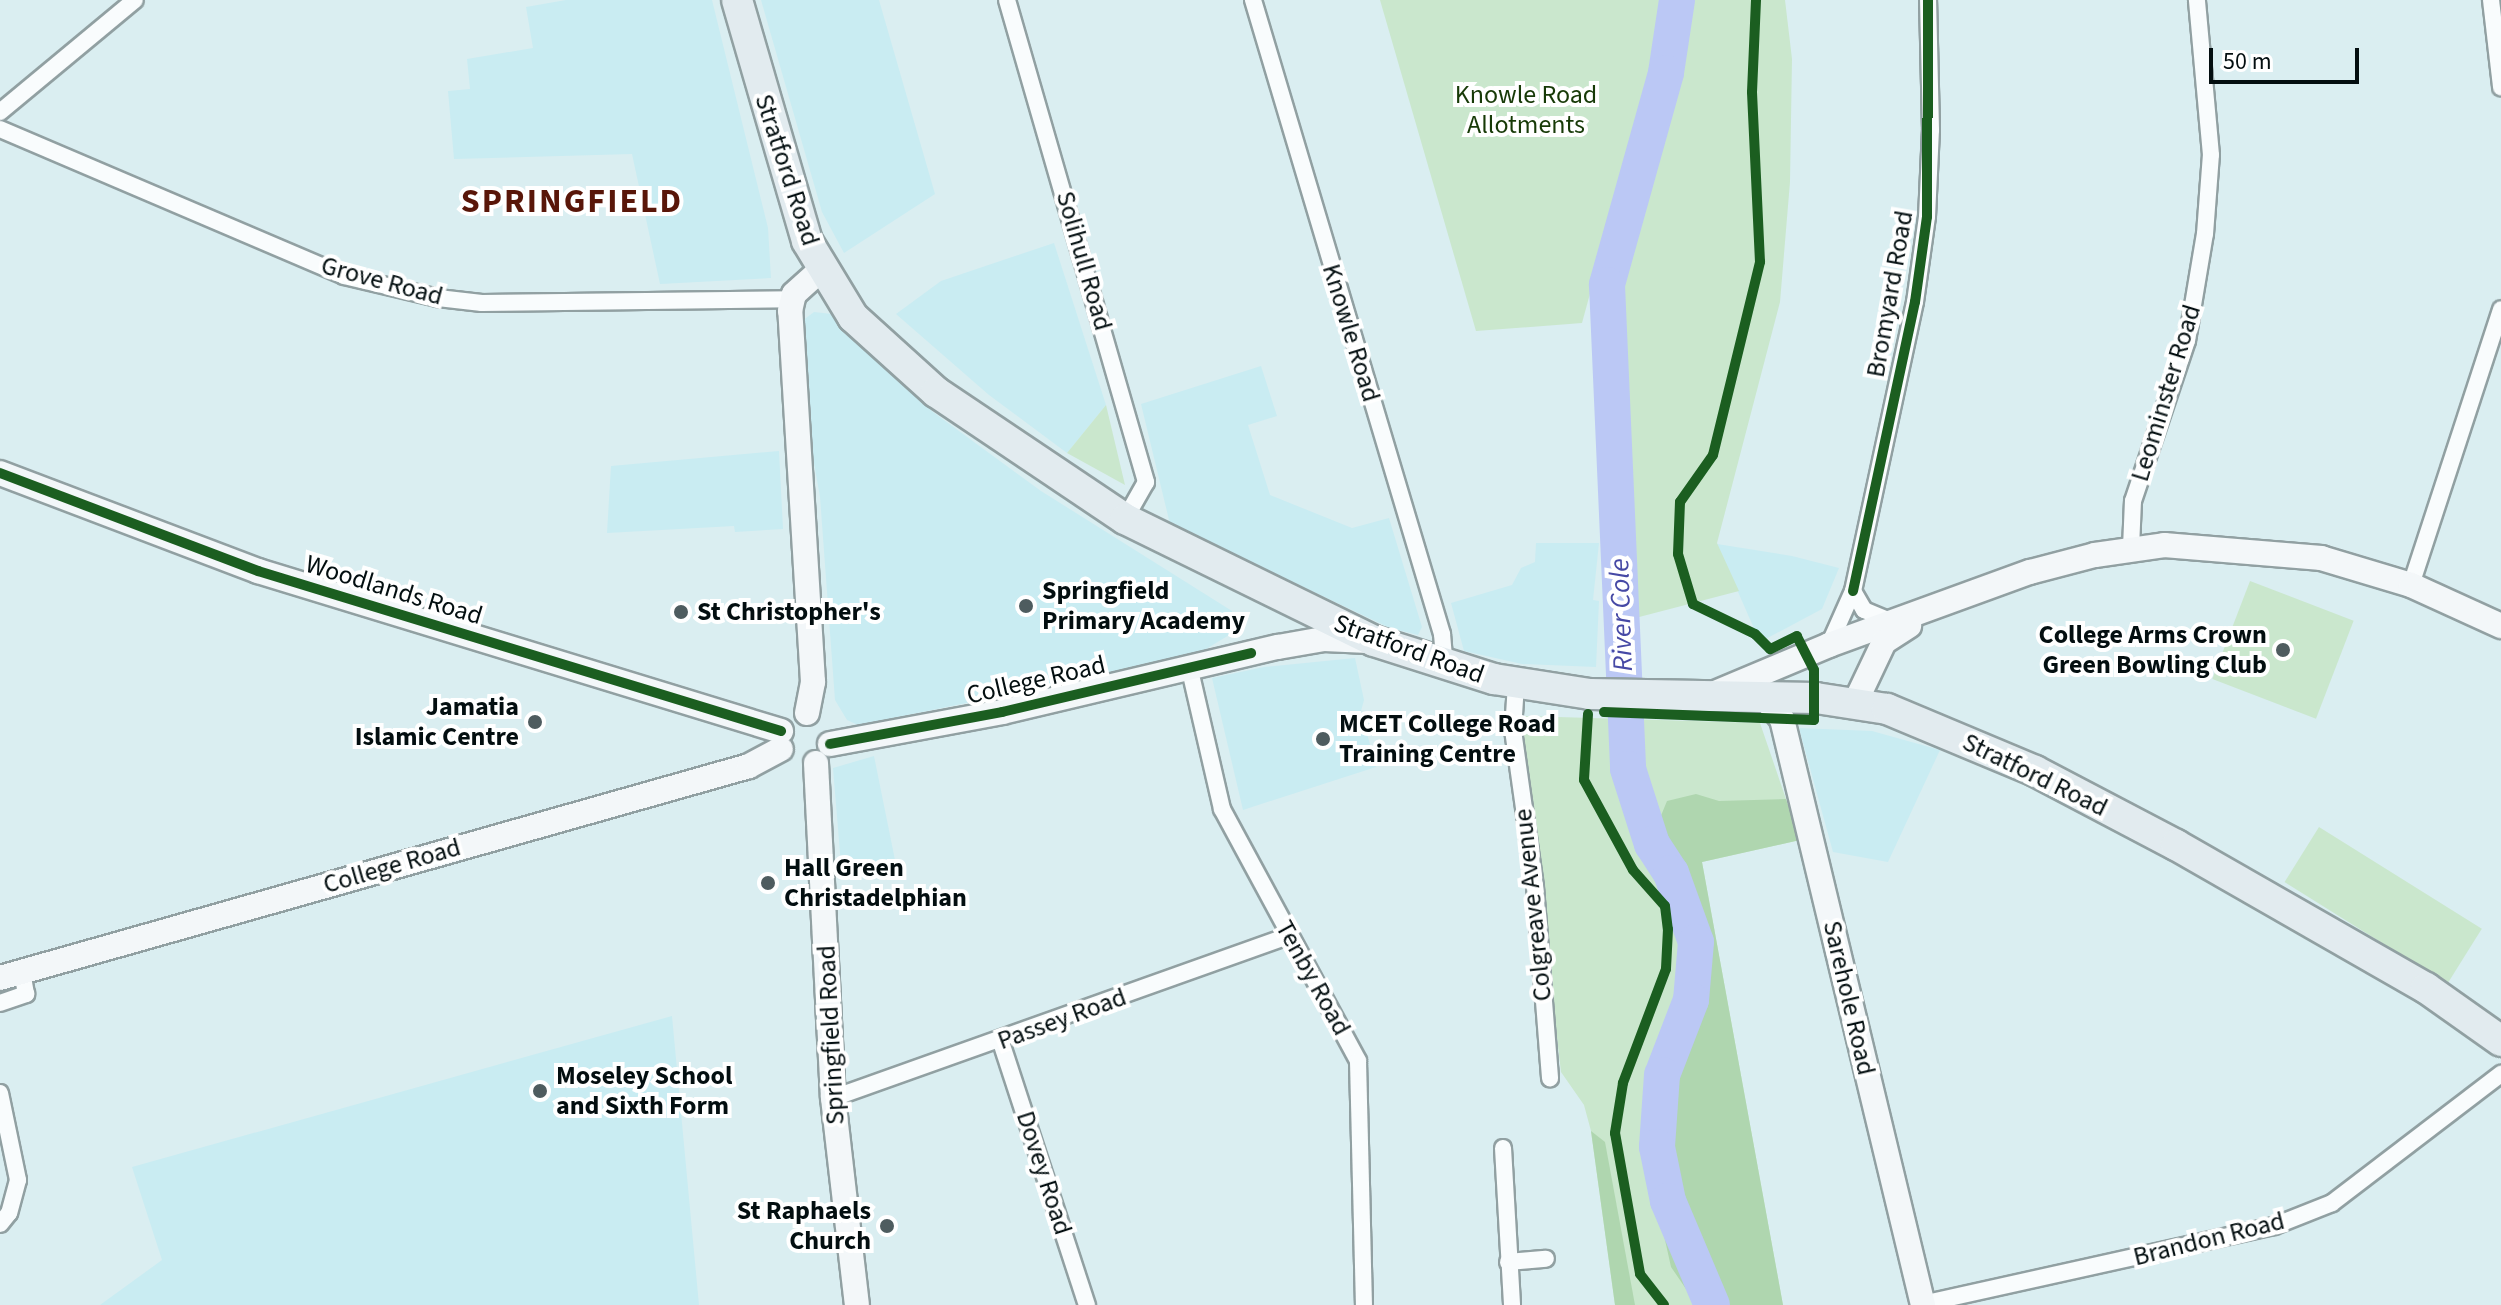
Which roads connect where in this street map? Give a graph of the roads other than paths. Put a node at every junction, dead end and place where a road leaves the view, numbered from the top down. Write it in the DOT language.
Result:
graph roads {
  1 [pos="135,0"];
  2 [pos="737,0"];
  3 [pos="1007,0"];
  4 [pos="1253,0"];
  5 [pos="1928,0"];
  6 [pos="2197,0"];
  7 [pos="2491,0"];
  8 [pos="2501,87"];
  9 [pos="0,112"];
  10 [pos="0,129"];
  11 [pos="821,270"];
  12 [pos="791,299"];
  13 [pos="2501,309"];
  14 [pos="0,473"];
  15 [pos="1125,519"];
  16 [pos="2131,548"];
  17 [pos="2411,585"];
  18 [pos="1853,591"];
  19 [pos="1944,602"];
  20 [pos="1892,622"];
  21 [pos="2501,626"];
  22 [pos="1374,641"];
  23 [pos="1829,645"];
  24 [pos="1189,666"];
  25 [pos="1445,667"];
  26 [pos="1516,684"];
  27 [pos="1764,697"];
  28 [pos="1705,698"];
  29 [pos="1855,703"];
  30 [pos="807,713"];
  31 [pos="781,740"];
  32 [pos="823,754"];
  33 [pos="1289,936"];
  34 [pos="11,975"];
  35 [pos="0,1003"];
  36 [pos="2501,1041"];
  37 [pos="1001,1042"];
  38 [pos="2501,1074"];
  39 [pos="1550,1078"];
  40 [pos="0,1093"];
  41 [pos="833,1098"];
  42 [pos="1503,1148"];
  43 [pos="0,1224"];
  44 [pos="1546,1259"];
  45 [pos="1508,1262"];
  46 [pos="1922,1304"];
  47 [pos="857,1305"];
  48 [pos="1087,1305"];
  49 [pos="1364,1305"];
  50 [pos="1512,1305"];
  1 -- 9 [label="street"];
  2 -- 11 [label="highway, Stratford Road"];
  3 -- 15 [label="street, Solihull Road"];
  4 -- 25 [label="street, Knowle Road"];
  5 -- 18 [label="street, Bromyard Road"];
  6 -- 16 [label="street, Leominster Road"];
  7 -- 8 [label="street"];
  10 -- 12 [label="street, Grove Road"];
  11 -- 12 [label="main road"];
  11 -- 15 [label="highway, Stratford Road"];
  12 -- 30 [label="main road"];
  13 -- 17 [label="street"];
  14 -- 31 [label="main road, Woodlands Road"];
  15 -- 22 [label="highway, Stratford Road"];
  16 -- 17 [label="main road"];
  16 -- 19 [label="main road"];
  17 -- 21 [label="main road"];
  18 -- 20 [label="street"];
  18 -- 23 [label="street, Bromyard Road"];
  19 -- 20 [label="main road"];
  19 -- 29 [label="main road"];
  20 -- 23 [label="main road"];
  22 -- 24 [label="main road, College Road"];
  22 -- 25 [label="highway, Stratford Road"];
  23 -- 28 [label="main road"];
  24 -- 32 [label="main road, College Road"];
  24 -- 33 [label="street, Tenby Road"];
  25 -- 26 [label="highway, Stratford Road"];
  26 -- 28 [label="highway, Stratford Road"];
  26 -- 39 [label="street, Colgreave Avenue"];
  27 -- 28 [label="highway, Stratford Road"];
  27 -- 29 [label="highway, Stratford Road"];
  27 -- 46 [label="main road, Sarehole Road"];
  29 -- 36 [label="highway, Stratford Road"];
  30 -- 31 [label="main road"];
  30 -- 32 [label="main road"];
  31 -- 32 [label="main road"];
  31 -- 34 [label="main road, College Road"];
  32 -- 41 [label="main road, Springfield Road"];
  33 -- 37 [label="street, Passey Road"];
  33 -- 49 [label="street, Tenby Road"];
  34 -- 35 [label="street"];
  37 -- 41 [label="street, Passey Road"];
  37 -- 48 [label="street, Dovey Road"];
  38 -- 46 [label="street, Brandon Road"];
  40 -- 43 [label="street"];
  41 -- 47 [label="main road, Springfield Road"];
  42 -- 45 [label="street"];
  44 -- 45 [label="street"];
  45 -- 50 [label="street"];
}
